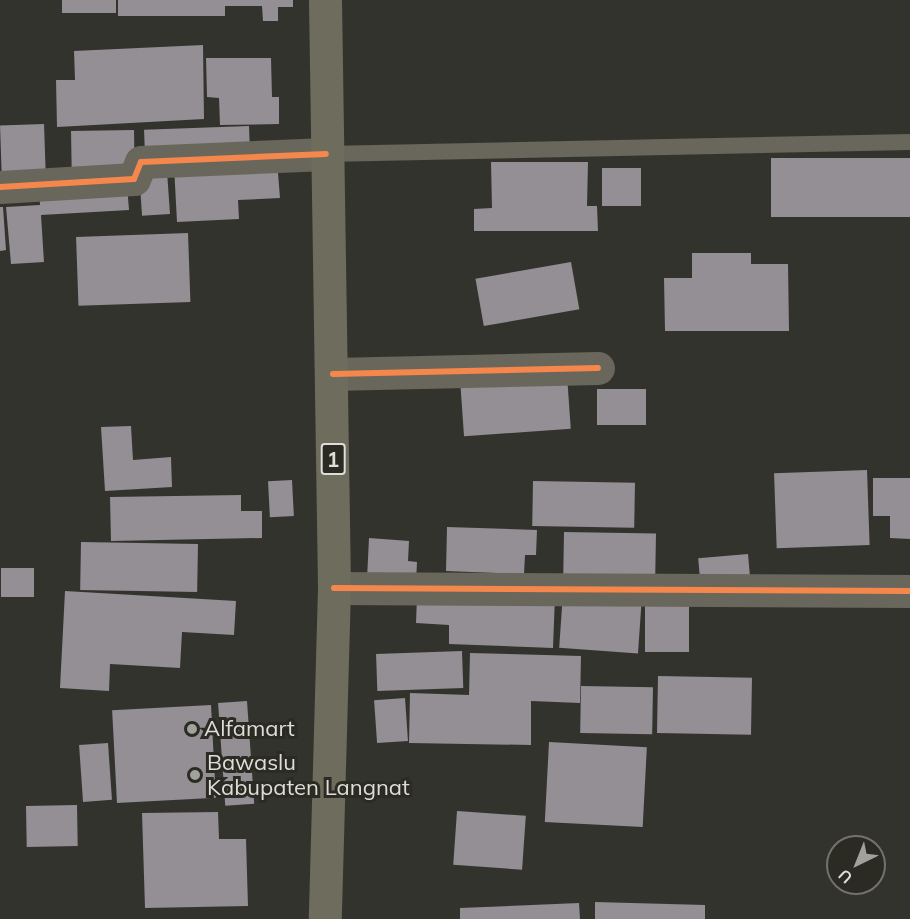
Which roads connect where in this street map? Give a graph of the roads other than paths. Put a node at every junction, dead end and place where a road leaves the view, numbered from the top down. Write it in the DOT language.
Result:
graph roads {
  1 [pos="325,0"];
  2 [pos="910,142"];
  3 [pos="326,154"];
  4 [pos="0,187"];
  5 [pos="598,368"];
  6 [pos="333,374"];
  7 [pos="334,588"];
  8 [pos="910,591"];
  9 [pos="325,919"];
  1 -- 3 [label="highway, 1"];
  2 -- 3 [label="lane"];
  3 -- 4 [label="street"];
  3 -- 6 [label="highway, 1"];
  5 -- 6 [label="street"];
  6 -- 7 [label="highway, 1"];
  7 -- 8 [label="street"];
  7 -- 9 [label="highway, 1"];
}
